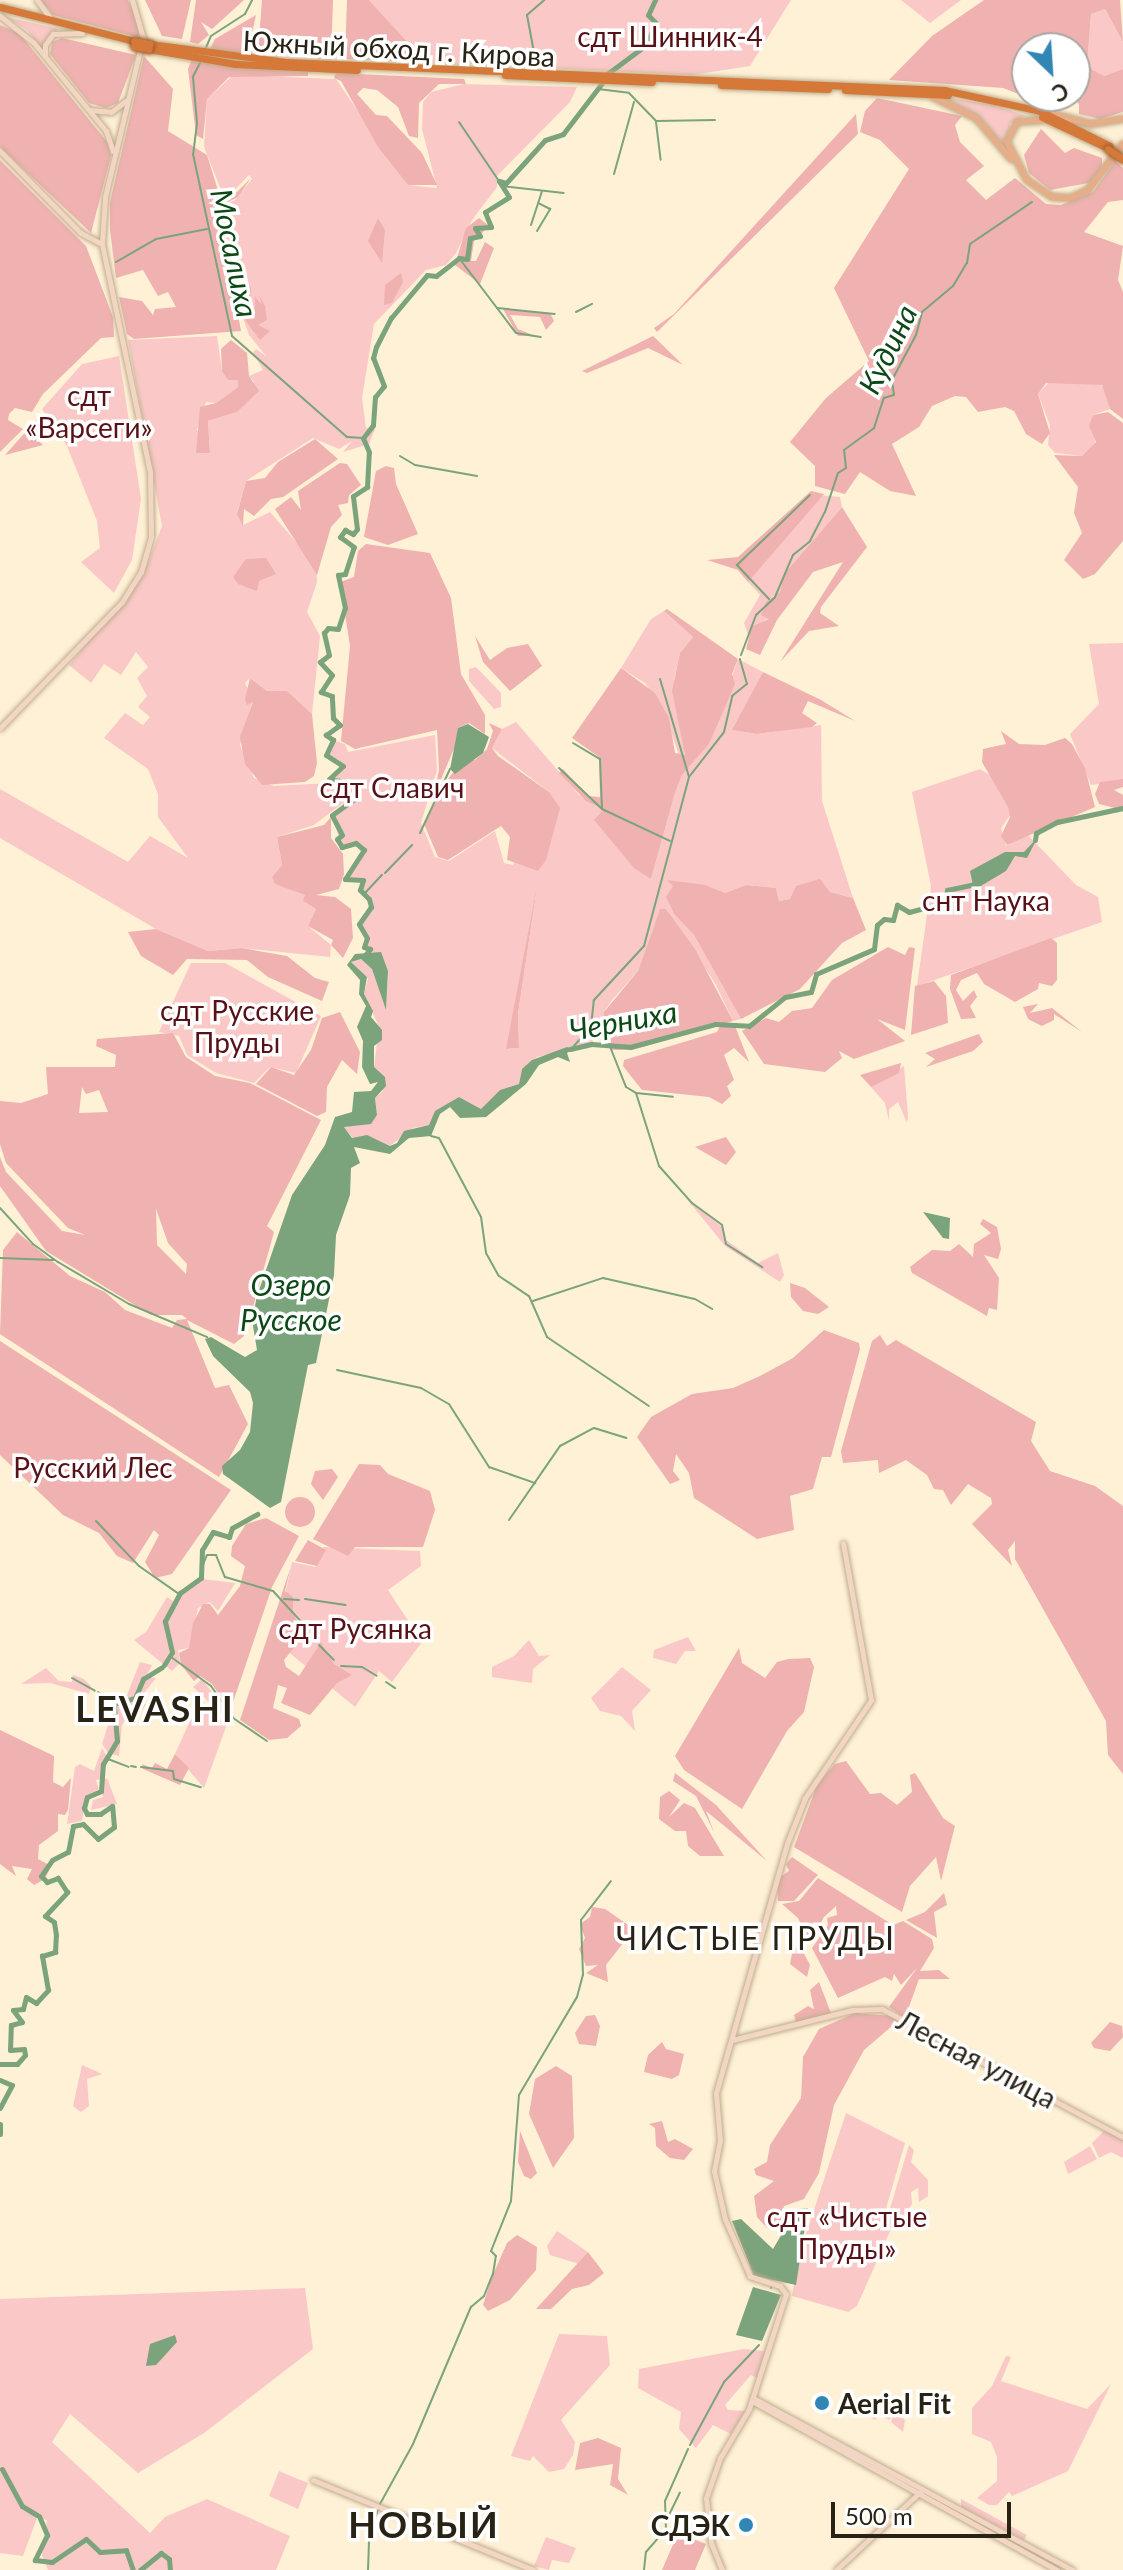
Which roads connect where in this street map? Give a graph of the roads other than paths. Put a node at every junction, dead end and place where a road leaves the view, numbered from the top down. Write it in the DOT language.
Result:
graph roads {
  1 [pos="37,0"];
  2 [pos="132,0"];
  3 [pos="0,11"];
  4 [pos="54,21"];
  5 [pos="82,33"];
  6 [pos="134,43"];
  7 [pos="149,47"];
  8 [pos="47,59"];
  9 [pos="925,93"];
  10 [pos="128,99"];
  11 [pos="1011,105"];
  12 [pos="88,109"];
  13 [pos="1042,112"];
  14 [pos="1044,112"];
  15 [pos="1123,119"];
  16 [pos="1051,121"];
  17 [pos="1123,144"];
  18 [pos="1109,147"];
  19 [pos="0,151"];
  20 [pos="114,156"];
  21 [pos="1123,157"];
  22 [pos="1016,165"];
  23 [pos="102,244"];
  24 [pos="0,728"];
  25 [pos="843,1543"];
  26 [pos="732,2040"];
  27 [pos="1123,2137"];
  28 [pos="752,2400"];
  29 [pos="313,2480"];
  30 [pos="921,2491"];
  31 [pos="533,2570"];
  32 [pos="722,2570"];
  33 [pos="836,2570"];
  34 [pos="1057,2570"];
  35 [pos="1073,2570"];
  1 -- 4 [label="main road"];
  2 -- 10 [label="main road"];
  3 -- 4 [label="highway, Южный обход г. Кирова"];
  3 -- 5 [label="highway, Южный обход г. Кирова"];
  3 -- 8 [label="main road"];
  4 -- 6 [label="highway, Южный обход г. Кирова"];
  5 -- 6 [label="highway, Южный обход г. Кирова"];
  5 -- 8 [label="main road"];
  6 -- 7 [label="highway, Южный обход г. Кирова, bridge"];
  7 -- 9 [label="highway, Южный обход г. Кирова"];
  7 -- 11 [label="highway, Южный обход г. Кирова"];
  8 -- 12 [label="main road"];
  9 -- 16 [label="highway, Южный обход г. Кирова"];
  9 -- 22 [label="main road"];
  10 -- 12 [label="main road"];
  10 -- 20 [label="main road"];
  12 -- 20 [label="main road"];
  13 -- 18 [label="highway, Южный обход г. Кирова"];
  14 -- 15 [label="main road"];
  16 -- 18 [label="highway, Южный обход г. Кирова"];
  16 -- 22 [label="main road"];
  17 -- 22 [label="main road"];
  18 -- 21 [label="highway, Южный обход г. Кирова, bridge"];
  19 -- 23 [label="main road"];
  20 -- 23 [label="main road"];
  23 -- 24 [label="main road"];
  25 -- 26 [label="main road"];
  26 -- 27 [label="main road, Лесная улица"];
  26 -- 28 [label="main road"];
  28 -- 30 [label="main road"];
  28 -- 32 [label="main road"];
  29 -- 31 [label="main road"];
  30 -- 33 [label="main road"];
  30 -- 34 [label="main road"];
  30 -- 35 [label="main road"];
}
